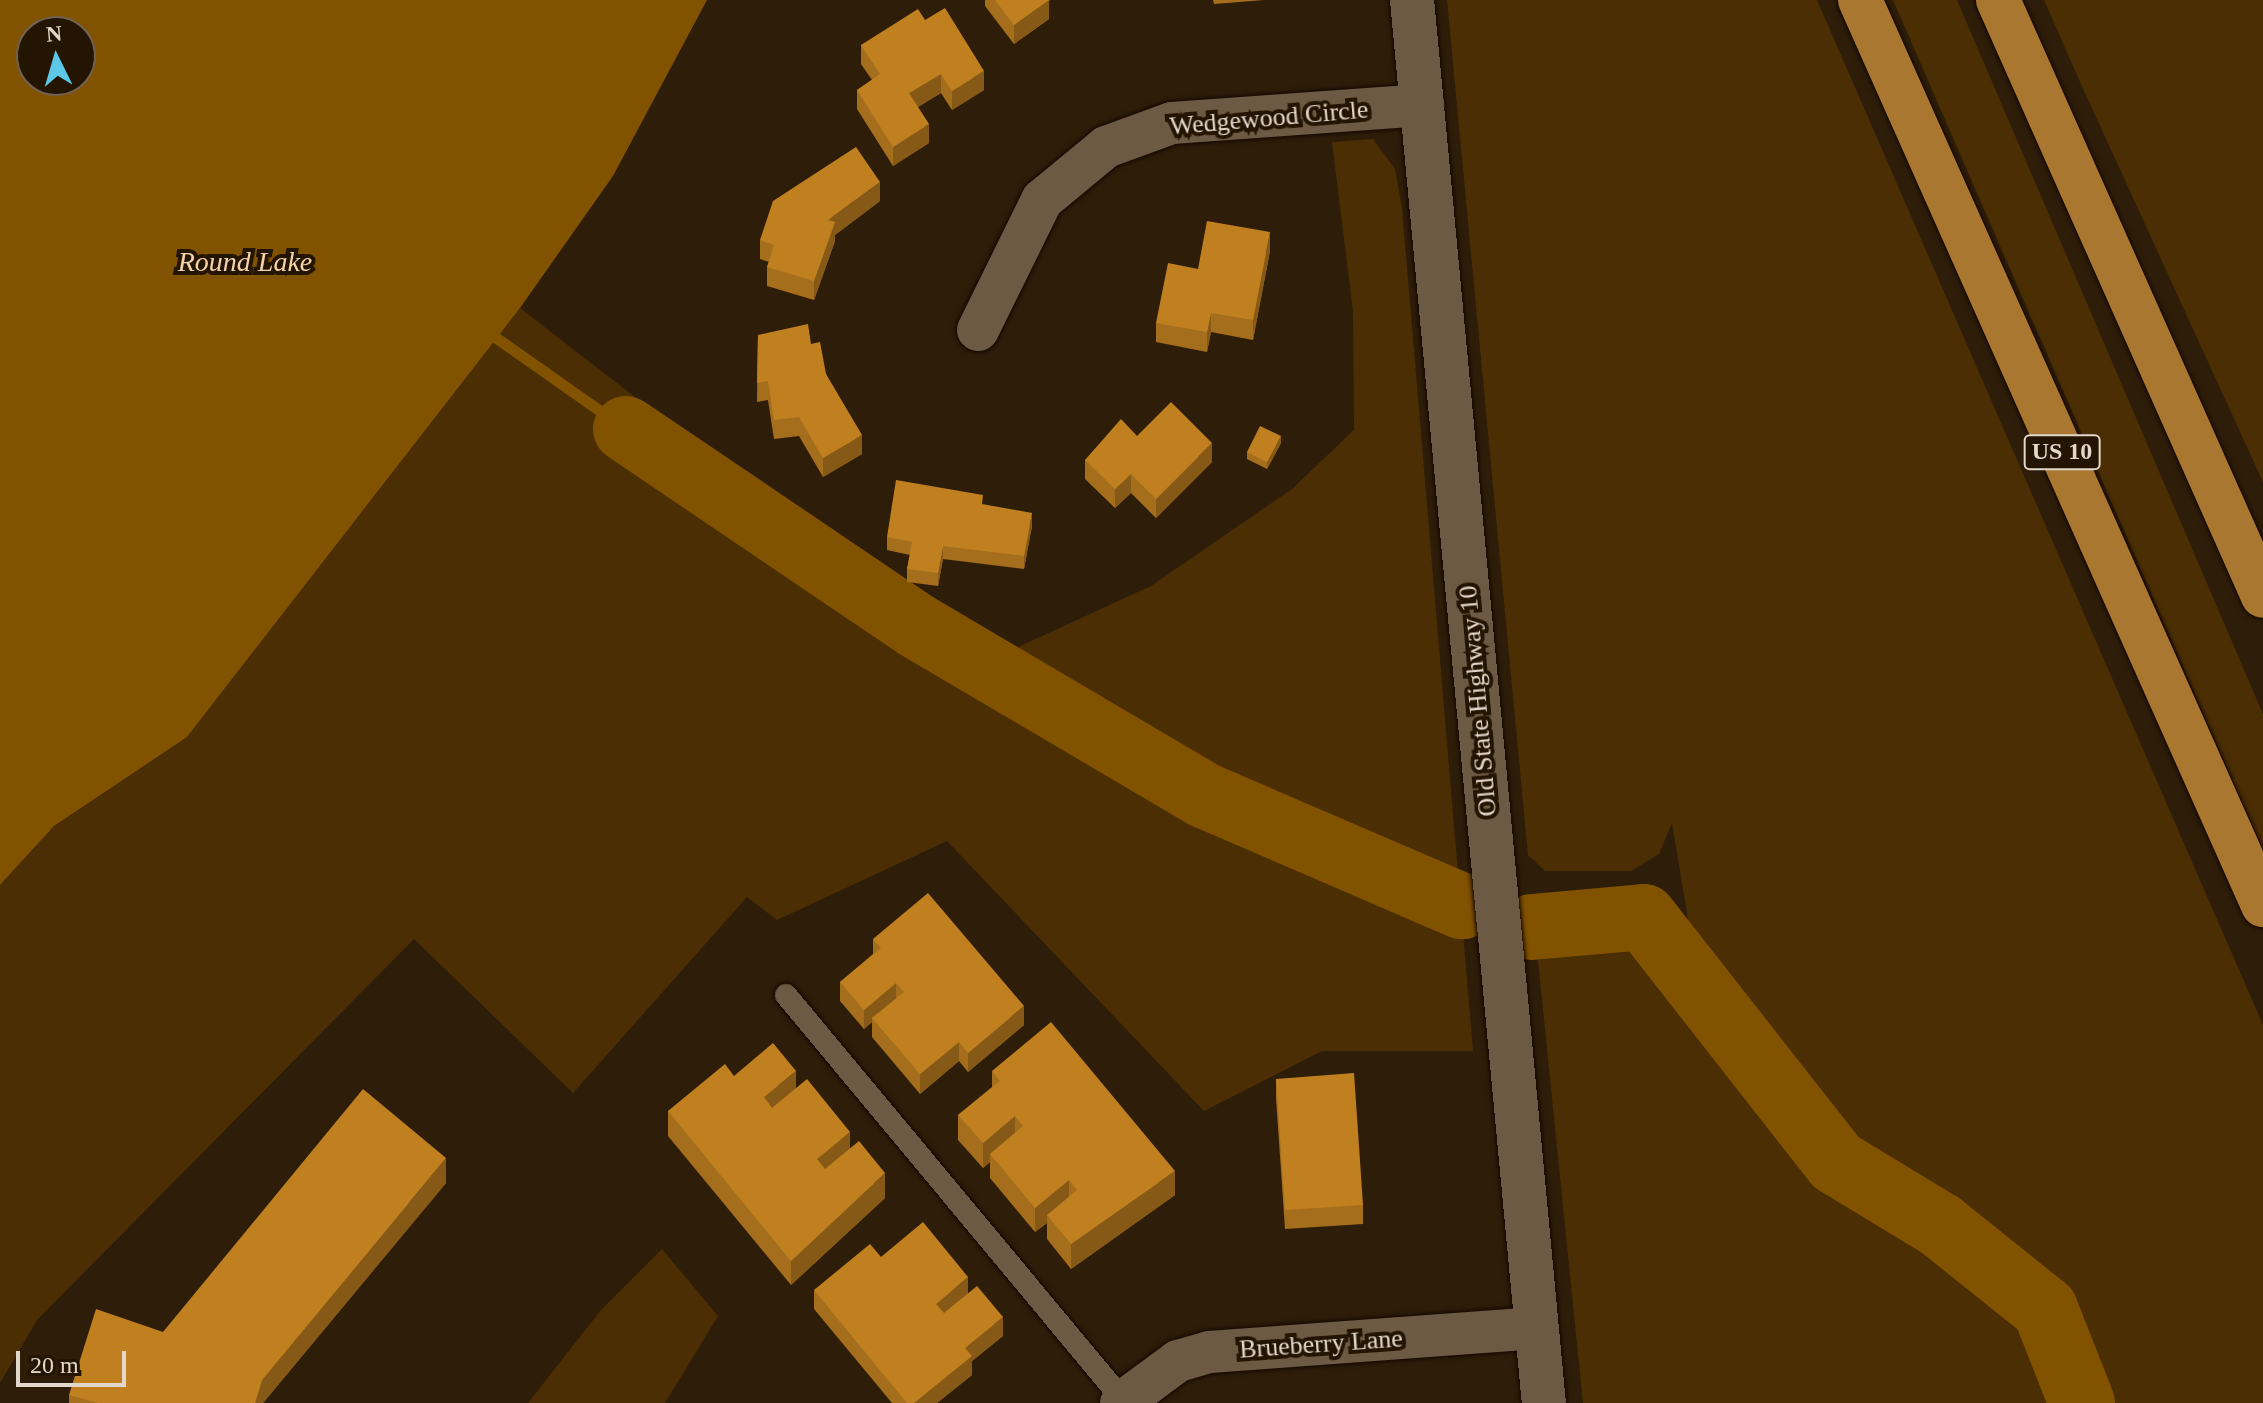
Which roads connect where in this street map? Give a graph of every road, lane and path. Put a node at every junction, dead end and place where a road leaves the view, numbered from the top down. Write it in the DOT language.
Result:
graph roads {
  1 [pos="1412,0"];
  2 [pos="1860,0"];
  3 [pos="1998,0"];
  4 [pos="1423,105"];
  5 [pos="978,330"];
  6 [pos="2263,596"];
  7 [pos="2263,905"];
  8 [pos="786,995"];
  9 [pos="1537,1328"];
  10 [pos="1122,1401"];
  11 [pos="1544,1403"];
  1 -- 4 [label="street, Old State Highway 10"];
  2 -- 7 [label="highway, US 10"];
  3 -- 6 [label="highway"];
  4 -- 5 [label="street, Wedgewood Circle"];
  4 -- 9 [label="street, Old State Highway 10"];
  8 -- 10 [label="lane"];
  9 -- 10 [label="street, Brueberry Lane"];
  9 -- 11 [label="street, Old State Highway 10"];
}
